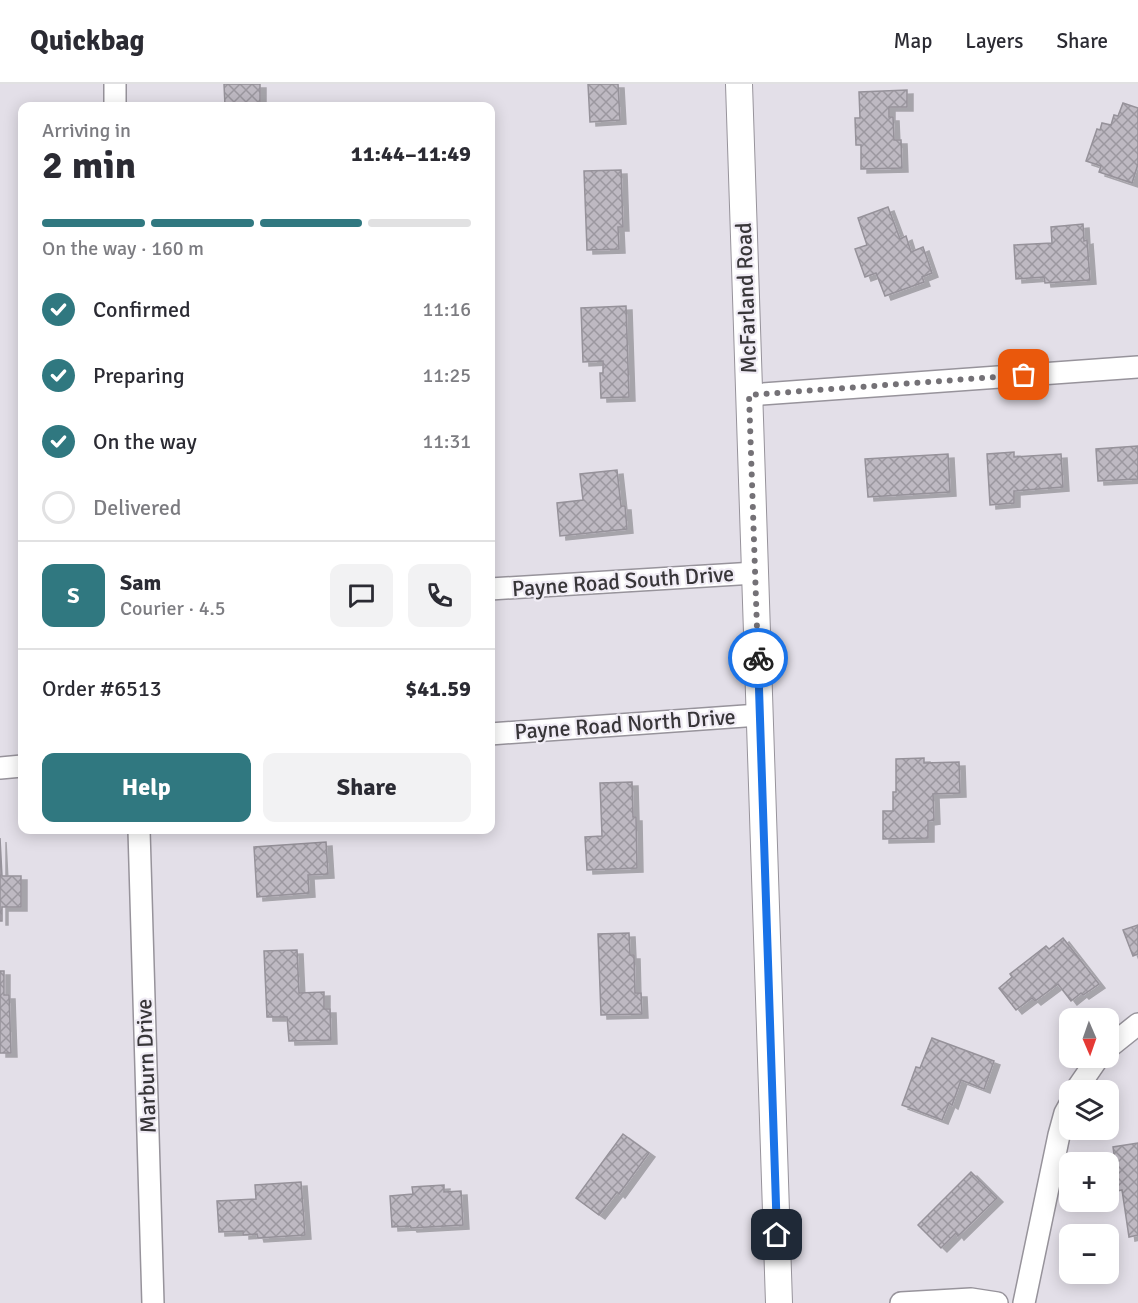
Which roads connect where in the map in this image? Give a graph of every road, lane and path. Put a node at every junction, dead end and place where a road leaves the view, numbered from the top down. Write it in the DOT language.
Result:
graph roads {
  1 [pos="115,84"];
  2 [pos="739,84"];
  3 [pos="115,102"];
  4 [pos="1138,367"];
  5 [pos="749,395"];
  6 [pos="755,573"];
  7 [pos="495,589"];
  8 [pos="759,715"];
  9 [pos="495,734"];
  10 [pos="18,766"];
  11 [pos="0,768"];
  12 [pos="139,834"];
  13 [pos="1138,1024"];
  14 [pos="1119,1039"];
  15 [pos="1059,1135"];
  16 [pos="153,1303"];
  17 [pos="779,1303"];
  18 [pos="901,1303"];
  19 [pos="997,1303"];
  20 [pos="1024,1303"];
  1 -- 3 [label="street"];
  2 -- 5 [label="street, McFarland Road"];
  4 -- 5 [label="street"];
  5 -- 6 [label="street, McFarland Road"];
  6 -- 7 [label="street, Payne Road South Drive"];
  6 -- 8 [label="street, McFarland Road"];
  8 -- 9 [label="street, Payne Road North Drive"];
  8 -- 17 [label="street, McFarland Road"];
  10 -- 11 [label="street"];
  12 -- 16 [label="street, Marburn Drive"];
  13 -- 14 [label="street"];
  15 -- 20 [label="street"];
  18 -- 19 [label="street"];
}
